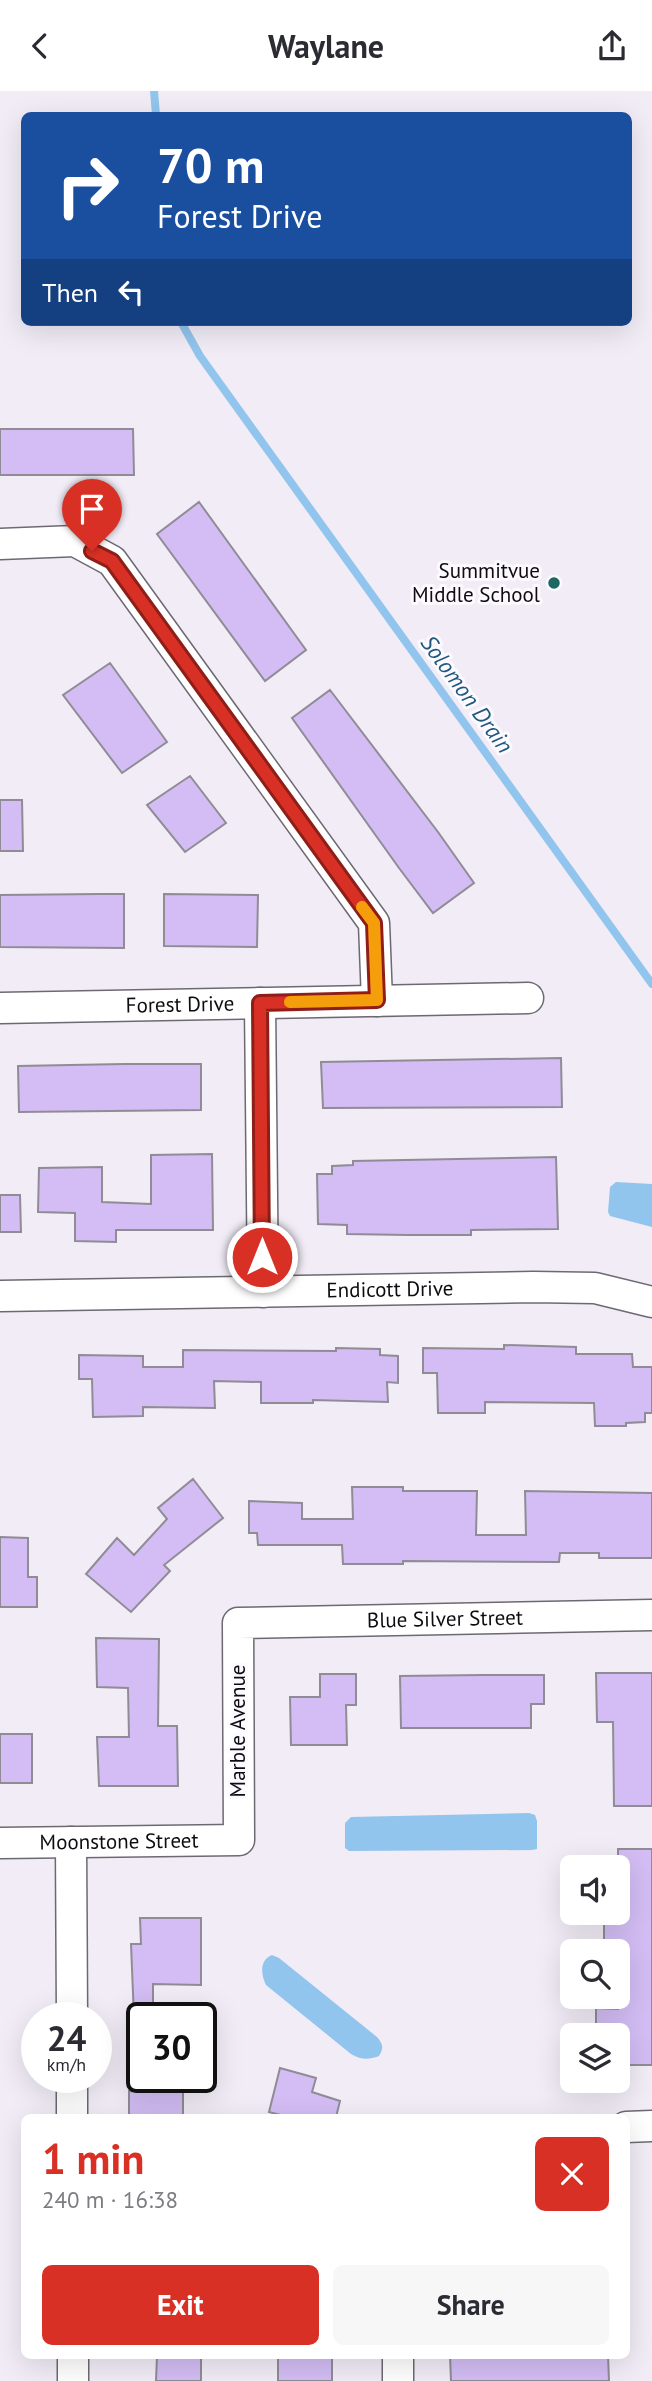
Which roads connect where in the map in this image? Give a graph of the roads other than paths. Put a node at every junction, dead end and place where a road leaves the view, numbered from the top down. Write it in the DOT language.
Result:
graph roads {
  1 [pos="0,544"];
  2 [pos="528,998"];
  3 [pos="377,1000"];
  4 [pos="260,1003"];
  5 [pos="0,1008"];
  6 [pos="263,1292"];
  7 [pos="0,1296"];
  8 [pos="652,1302"];
  9 [pos="652,1615"];
  10 [pos="238,1623"];
  11 [pos="239,1840"];
  12 [pos="71,1842"];
  13 [pos="0,1843"];
  14 [pos="72,2002"];
  15 [pos="72,2093"];
  16 [pos="72,2114"];
  17 [pos="652,2126"];
  18 [pos="630,2127"];
  19 [pos="73,2359"];
  20 [pos="398,2359"];
  21 [pos="73,2381"];
  22 [pos="398,2381"];
  1 -- 3 [label="street"];
  2 -- 3 [label="street, Forest Drive"];
  3 -- 4 [label="street, Forest Drive"];
  4 -- 5 [label="street, Forest Drive"];
  4 -- 6 [label="street"];
  6 -- 7 [label="street, Endicott Drive"];
  6 -- 8 [label="street, Endicott Drive"];
  9 -- 10 [label="street, Blue Silver Street"];
  10 -- 11 [label="street, Marble Avenue"];
  11 -- 12 [label="street, Moonstone Street"];
  12 -- 13 [label="street, Moonstone Street"];
  12 -- 14 [label="street"];
  15 -- 16 [label="street"];
  17 -- 18 [label="street"];
  19 -- 21 [label="street"];
  20 -- 22 [label="street"];
}
